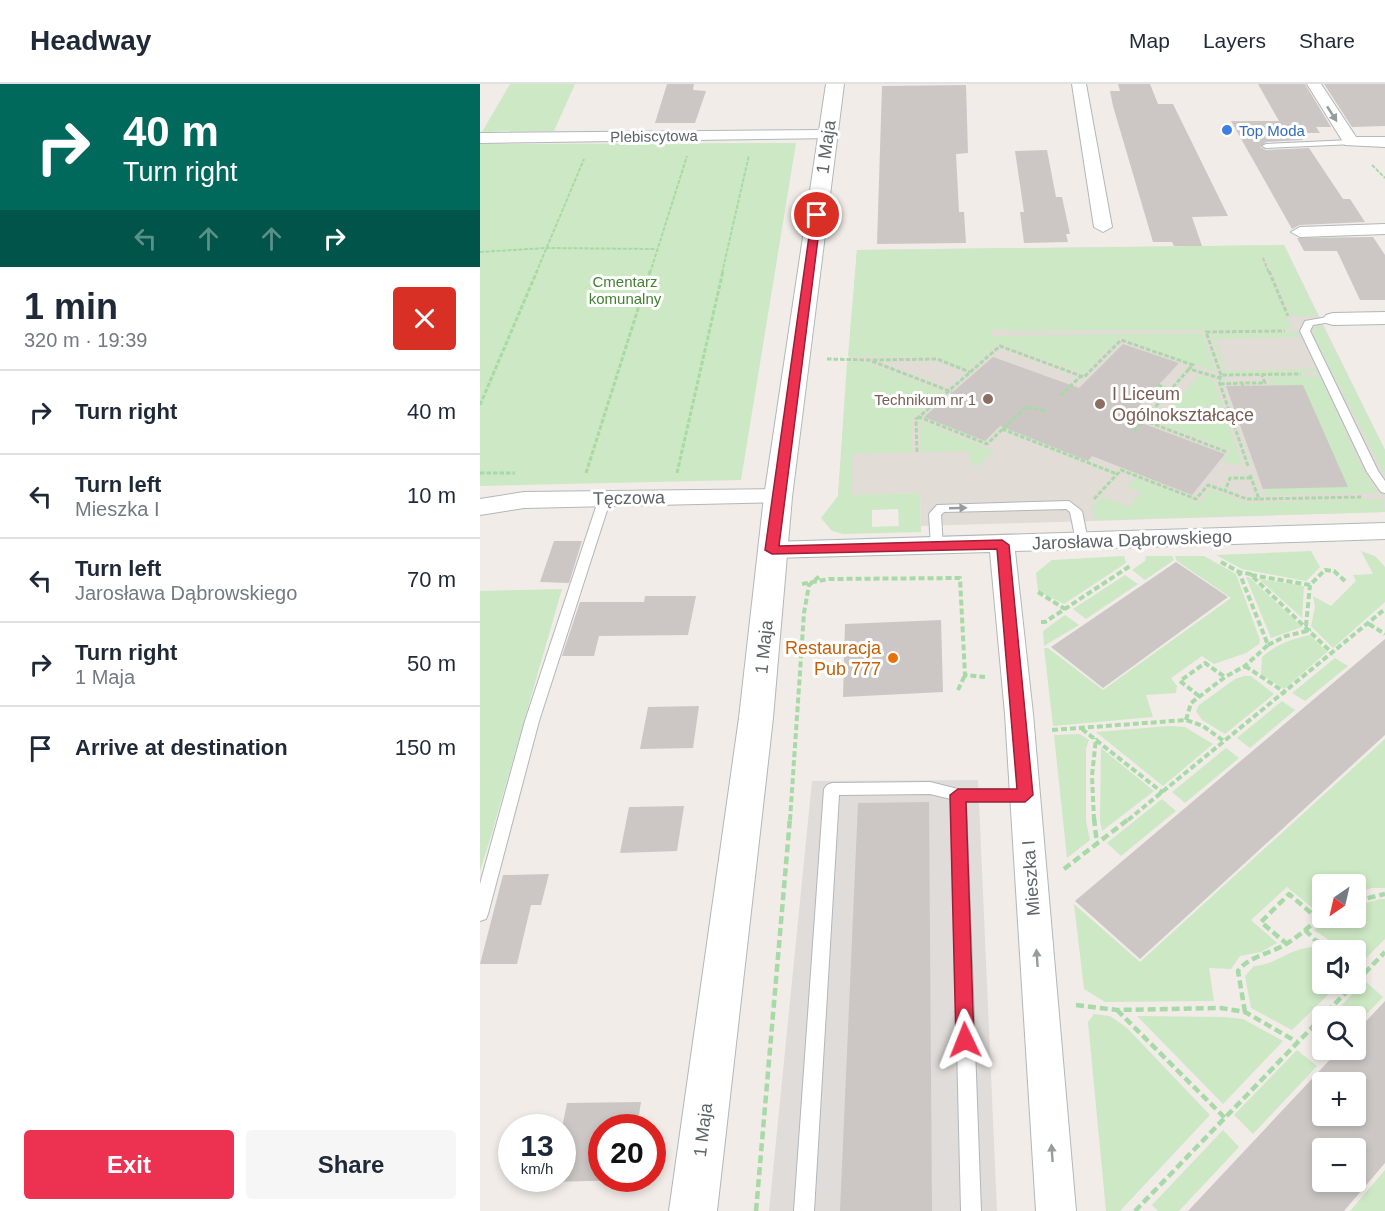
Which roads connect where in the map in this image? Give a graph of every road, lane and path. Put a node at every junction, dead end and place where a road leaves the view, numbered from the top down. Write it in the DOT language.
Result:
graph roads {
  1 [pos="835,84"];
  2 [pos="1079,84"];
  3 [pos="1314,84"];
  4 [pos="753,135"];
  5 [pos="828,135"];
  6 [pos="593,137"];
  7 [pos="480,138"];
  8 [pos="1351,142"];
  9 [pos="1385,142"];
  10 [pos="1266,146"];
  11 [pos="690,147"];
  12 [pos="1385,168"];
  13 [pos="1379,172"];
  14 [pos="1103,227"];
  15 [pos="1385,230"];
  16 [pos="1300,232"];
  17 [pos="546,248"];
  18 [pos="656,249"];
  19 [pos="480,252"];
  20 [pos="1263,258"];
  21 [pos="1385,318"];
  22 [pos="1333,319"];
  23 [pos="1290,320"];
  24 [pos="1294,331"];
  25 [pos="825,359"];
  26 [pos="869,360"];
  27 [pos="1189,369"];
  28 [pos="970,372"];
  29 [pos="1326,374"];
  30 [pos="1262,375"];
  31 [pos="1081,376"];
  32 [pos="1220,377"];
  33 [pos="1220,384"];
  34 [pos="1158,385"];
  35 [pos="1170,390"];
  36 [pos="950,392"];
  37 [pos="1060,396"];
  38 [pos="480,405"];
  39 [pos="1045,411"];
  40 [pos="919,417"];
  41 [pos="1143,420"];
  42 [pos="1002,429"];
  43 [pos="1134,431"];
  44 [pos="917,452"];
  45 [pos="1227,452"];
  46 [pos="1248,466"];
  47 [pos="480,473"];
  48 [pos="516,473"];
  49 [pos="576,473"];
  50 [pos="1117,474"];
  51 [pos="1385,489"];
  52 [pos="1225,491"];
  53 [pos="1369,496"];
  54 [pos="671,497"];
  55 [pos="778,497"];
  56 [pos="605,498"];
  57 [pos="1259,499"];
  58 [pos="1088,506"];
  59 [pos="480,507"];
  60 [pos="1385,531"];
  61 [pos="1082,541"];
  62 [pos="1002,545"];
  63 [pos="937,547"];
  64 [pos="772,550"];
  65 [pos="1213,558"];
  66 [pos="1133,560"];
  67 [pos="826,571"];
  68 [pos="1239,572"];
  69 [pos="1250,574"];
  70 [pos="813,581"];
  71 [pos="1345,581"];
  72 [pos="801,584"];
  73 [pos="1310,585"];
  74 [pos="1033,591"];
  75 [pos="1065,609"];
  76 [pos="1385,609"];
  77 [pos="1035,622"];
  78 [pos="1369,624"];
  79 [pos="1306,626"];
  80 [pos="1311,630"];
  81 [pos="1385,634"];
  82 [pos="1268,645"];
  83 [pos="1333,654"];
  84 [pos="1245,666"];
  85 [pos="965,674"];
  86 [pos="1226,677"];
  87 [pos="992,678"];
  88 [pos="958,690"];
  89 [pos="1286,693"];
  90 [pos="1199,696"];
  91 [pos="1186,720"];
  92 [pos="1082,729"];
  93 [pos="1045,730"];
  94 [pos="1096,738"];
  95 [pos="1225,742"];
  96 [pos="1163,793"];
  97 [pos="958,795"];
  98 [pos="1025,795"];
  99 [pos="1097,844"];
  100 [pos="1060,871"];
  101 [pos="1385,894"];
  102 [pos="1366,899"];
  103 [pos="1312,911"];
  104 [pos="480,914"];
  105 [pos="1312,924"];
  106 [pos="1305,930"];
  107 [pos="1315,940"];
  108 [pos="1288,945"];
  109 [pos="1385,952"];
  110 [pos="1366,972"];
  111 [pos="1344,994"];
  112 [pos="1075,1005"];
  113 [pos="1117,1010"];
  114 [pos="1245,1012"];
  115 [pos="1297,1042"];
  116 [pos="1225,1118"];
  117 [pos="693,1211"];
  118 [pos="756,1211"];
  119 [pos="804,1211"];
  120 [pos="971,1211"];
  121 [pos="1056,1211"];
  122 [pos="1135,1211"];
  1 -- 5 [label="street, 1 Maja"];
  2 -- 14 [label="street"];
  3 -- 8 [label="street, one-way"];
  4 -- 5 [label="street, Plebiscytowa"];
  4 -- 6 [label="street, Plebiscytowa"];
  4 -- 54 [label="path"];
  5 -- 55 [label="street, 1 Maja"];
  6 -- 7 [label="street, Plebiscytowa"];
  6 -- 17 [label="path"];
  8 -- 9 [label="street"];
  8 -- 10 [label="lane"];
  11 -- 18 [label="path"];
  12 -- 13 [label="path"];
  15 -- 16 [label="street"];
  17 -- 18 [label="path"];
  17 -- 19 [label="path"];
  17 -- 38 [label="path"];
  18 -- 49 [label="path"];
  20 -- 23 [label="path"];
  21 -- 22 [label="street"];
  22 -- 29 [label="lane"];
  24 -- 32 [label="path"];
  25 -- 26 [label="path"];
  26 -- 28 [label="path"];
  26 -- 36 [label="path"];
  27 -- 31 [label="path"];
  27 -- 32 [label="path"];
  27 -- 35 [label="path"];
  28 -- 31 [label="path"];
  28 -- 36 [label="path"];
  29 -- 30 [label="path"];
  29 -- 51 [label="lane"];
  30 -- 32 [label="path"];
  30 -- 33 [label="path"];
  31 -- 37 [label="path"];
  32 -- 33 [label="path"];
  33 -- 46 [label="path"];
  34 -- 35 [label="path"];
  35 -- 41 [label="path"];
  36 -- 40 [label="path"];
  39 -- 42 [label="path"];
  40 -- 42 [label="path"];
  40 -- 44 [label="path"];
  41 -- 43 [label="path"];
  41 -- 45 [label="path"];
  42 -- 50 [label="path"];
  47 -- 48 [label="path"];
  50 -- 52 [label="path"];
  50 -- 58 [label="path"];
  52 -- 57 [label="path"];
  52 -- 57 [label="path"];
  53 -- 57 [label="path"];
  54 -- 55 [label="street, Tęczowa"];
  54 -- 56 [label="street, Tęczowa"];
  55 -- 64 [label="street, 1 Maja"];
  56 -- 59 [label="street, Tęczowa"];
  56 -- 104 [label="lane"];
  60 -- 61 [label="street, Jarosława Dąbrowskiego"];
  61 -- 62 [label="street, Jarosława Dąbrowskiego"];
  63 -- 61 [label="lane, one-way"];
  62 -- 63 [label="street, Jarosława Dąbrowskiego"];
  62 -- 98 [label="street, Mieszka I"];
  63 -- 64 [label="street, Jarosława Dąbrowskiego"];
  64 -- 117 [label="street, 1 Maja"];
  65 -- 68 [label="path"];
  66 -- 75 [label="path"];
  67 -- 70 [label="path"];
  68 -- 69 [label="path"];
  68 -- 82 [label="path"];
  69 -- 73 [label="path"];
  69 -- 79 [label="path"];
  70 -- 72 [label="path"];
  70 -- 85 [label="path"];
  70 -- 118 [label="path"];
  71 -- 73 [label="path"];
  73 -- 79 [label="path"];
  74 -- 75 [label="path"];
  75 -- 77 [label="path"];
  76 -- 78 [label="path"];
  78 -- 81 [label="path"];
  78 -- 83 [label="path"];
  79 -- 80 [label="path"];
  80 -- 82 [label="path"];
  80 -- 83 [label="path"];
  82 -- 84 [label="path"];
  83 -- 89 [label="path"];
  84 -- 86 [label="path"];
  84 -- 89 [label="path"];
  85 -- 87 [label="path"];
  85 -- 88 [label="path"];
  86 -- 90 [label="path"];
  86 -- 90 [label="path"];
  89 -- 95 [label="path"];
  90 -- 91 [label="path"];
  91 -- 92 [label="path"];
  91 -- 95 [label="path"];
  92 -- 93 [label="path"];
  92 -- 94 [label="path"];
  94 -- 96 [label="path"];
  94 -- 99 [label="path"];
  95 -- 96 [label="path"];
  96 -- 99 [label="path"];
  97 -- 98 [label="lane"];
  97 -- 119 [label="lane"];
  97 -- 120 [label="lane"];
  121 -- 98 [label="street, Mieszka I, one-way"];
  99 -- 100 [label="path"];
  101 -- 102 [label="path"];
  103 -- 108 [label="path"];
  105 -- 106 [label="path"];
  106 -- 107 [label="path"];
  106 -- 108 [label="path"];
  108 -- 114 [label="path"];
  109 -- 110 [label="path"];
  111 -- 115 [label="path"];
  112 -- 113 [label="path"];
  113 -- 114 [label="path"];
  113 -- 116 [label="path"];
  114 -- 115 [label="path"];
  115 -- 116 [label="path"];
  116 -- 122 [label="path"];
}
